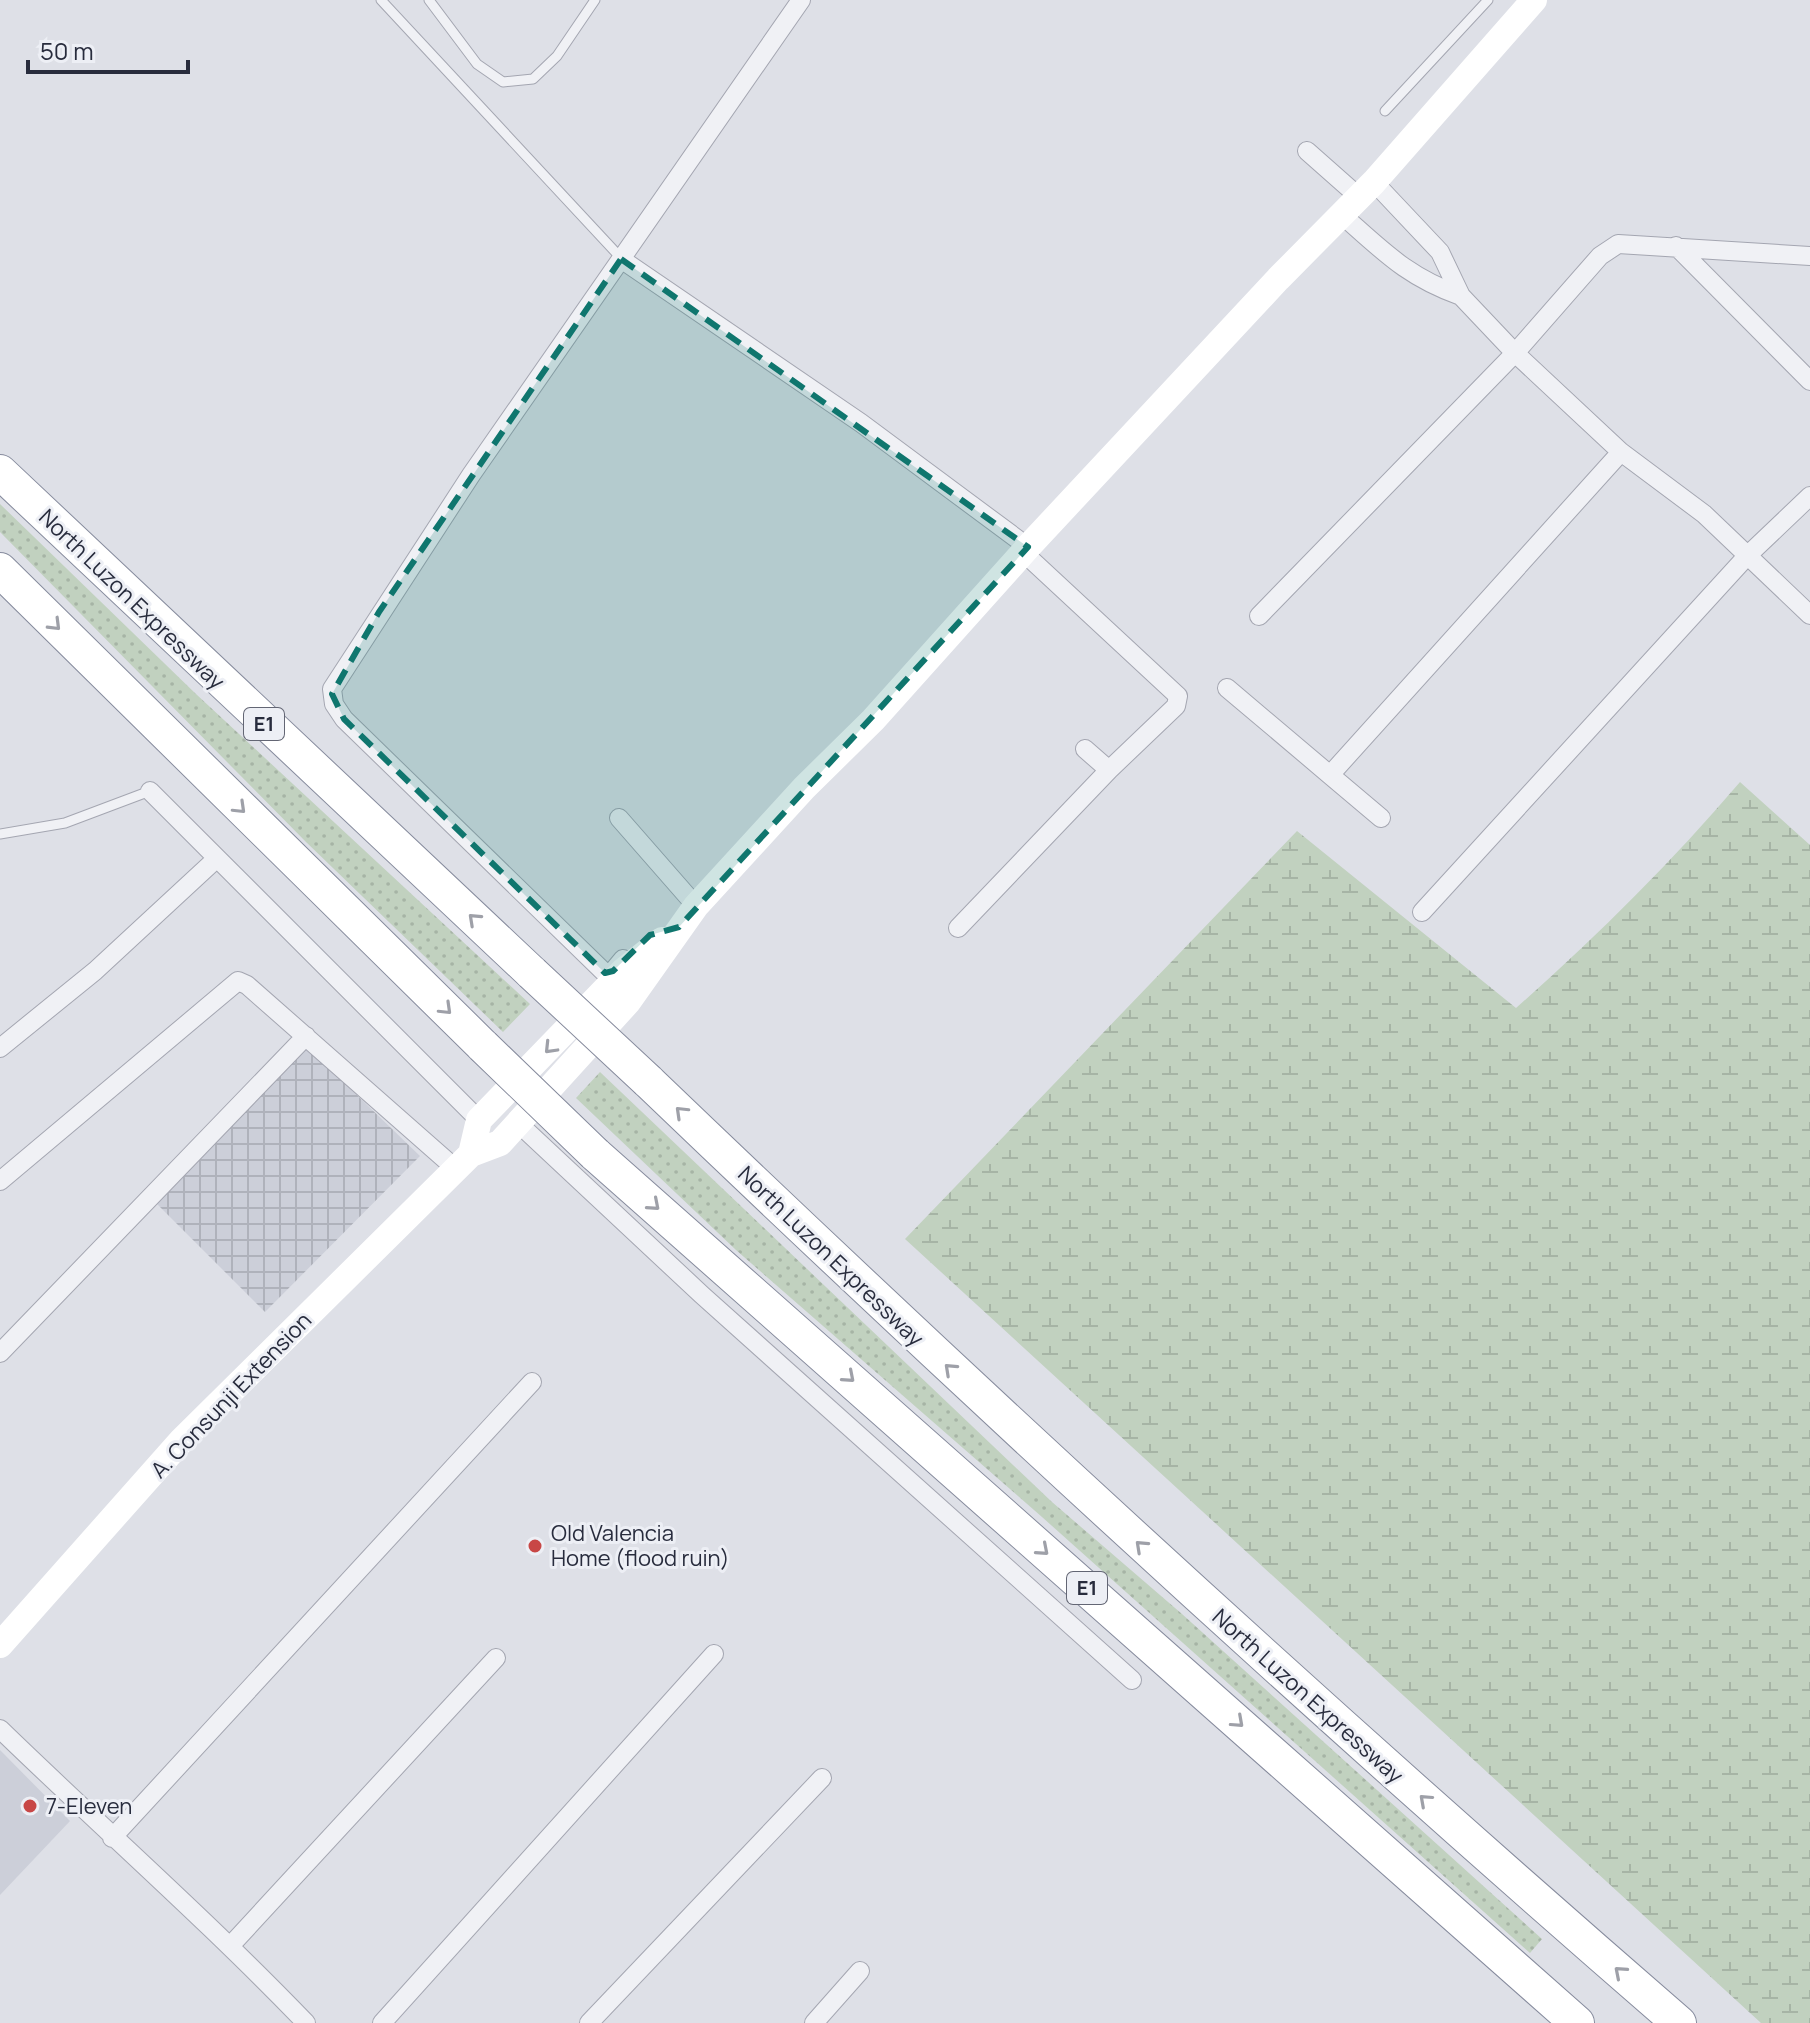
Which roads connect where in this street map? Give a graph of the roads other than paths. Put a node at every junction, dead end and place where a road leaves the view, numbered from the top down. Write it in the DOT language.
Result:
graph roads {
  1 [pos="381,0"];
  2 [pos="429,0"];
  3 [pos="595,0"];
  4 [pos="801,0"];
  5 [pos="1488,0"];
  6 [pos="1534,0"];
  7 [pos="1385,111"];
  8 [pos="1307,151"];
  9 [pos="1358,198"];
  10 [pos="1676,246"];
  11 [pos="1810,256"];
  12 [pos="621,259"];
  13 [pos="1461,296"];
  14 [pos="1515,353"];
  15 [pos="1810,381"];
  16 [pos="1621,452"];
  17 [pos="0,472"];
  18 [pos="1810,496"];
  19 [pos="1026,550"];
  20 [pos="1747,556"];
  21 [pos="0,570"];
  22 [pos="1810,615"];
  23 [pos="1259,616"];
  24 [pos="1227,688"];
  25 [pos="1085,749"];
  26 [pos="1109,770"];
  27 [pos="1330,775"];
  28 [pos="150,791"];
  29 [pos="619,818"];
  30 [pos="1381,818"];
  31 [pos="0,834"];
  32 [pos="215,860"];
  33 [pos="696,906"];
  34 [pos="1422,912"];
  35 [pos="679,927"];
  36 [pos="958,928"];
  37 [pos="306,1036"];
  38 [pos="0,1048"];
  39 [pos="479,1120"];
  40 [pos="518,1123"];
  41 [pos="464,1162"];
  42 [pos="0,1181"];
  43 [pos="0,1353"];
  44 [pos="532,1382"];
  45 [pos="0,1645"];
  46 [pos="714,1654"];
  47 [pos="496,1658"];
  48 [pos="1132,1680"];
  49 [pos="0,1729"];
  50 [pos="822,1778"];
  51 [pos="112,1838"];
  52 [pos="231,1945"];
  53 [pos="860,1971"];
  54 [pos="306,2023"];
  55 [pos="382,2023"];
  56 [pos="589,2023"];
  57 [pos="814,2023"];
  58 [pos="1577,2023"];
  59 [pos="1679,2023"];
  1 -- 12 [label="lane"];
  2 -- 3 [label="lane"];
  4 -- 12 [label="street"];
  5 -- 7 [label="lane"];
  6 -- 9 [label="main road"];
  8 -- 9 [label="street"];
  9 -- 13 [label="street"];
  9 -- 13 [label="street"];
  9 -- 19 [label="main road"];
  10 -- 11 [label="street"];
  10 -- 14 [label="street"];
  10 -- 15 [label="street"];
  12 -- 19 [label="street"];
  12 -- 35 [label="street"];
  13 -- 14 [label="street"];
  14 -- 16 [label="street"];
  14 -- 23 [label="street"];
  16 -- 20 [label="street"];
  16 -- 27 [label="street"];
  59 -- 17 [label="highway, North Luzon Expressway / E1, one-way, bridge"];
  18 -- 20 [label="street"];
  19 -- 26 [label="street"];
  19 -- 33 [label="main road"];
  20 -- 22 [label="street"];
  20 -- 34 [label="street"];
  21 -- 58 [label="highway, E1, one-way, bridge"];
  24 -- 27 [label="street"];
  25 -- 26 [label="street"];
  26 -- 36 [label="street"];
  27 -- 30 [label="street"];
  28 -- 31 [label="lane"];
  28 -- 32 [label="street"];
  29 -- 33 [label="street"];
  32 -- 38 [label="street"];
  32 -- 39 [label="street"];
  33 -- 35 [label="main road"];
  35 -- 39 [label="main road, one-way"];
  35 -- 40 [label="main road"];
  37 -- 41 [label="street"];
  37 -- 42 [label="street"];
  37 -- 43 [label="street"];
  39 -- 41 [label="main road"];
  40 -- 41 [label="main road"];
  40 -- 48 [label="street"];
  41 -- 45 [label="main road, A. Consunji Extension"];
  44 -- 51 [label="street"];
  46 -- 55 [label="street"];
  47 -- 52 [label="street"];
  49 -- 51 [label="street"];
  50 -- 56 [label="street"];
  51 -- 52 [label="street"];
  52 -- 54 [label="street"];
  53 -- 57 [label="street"];
}
